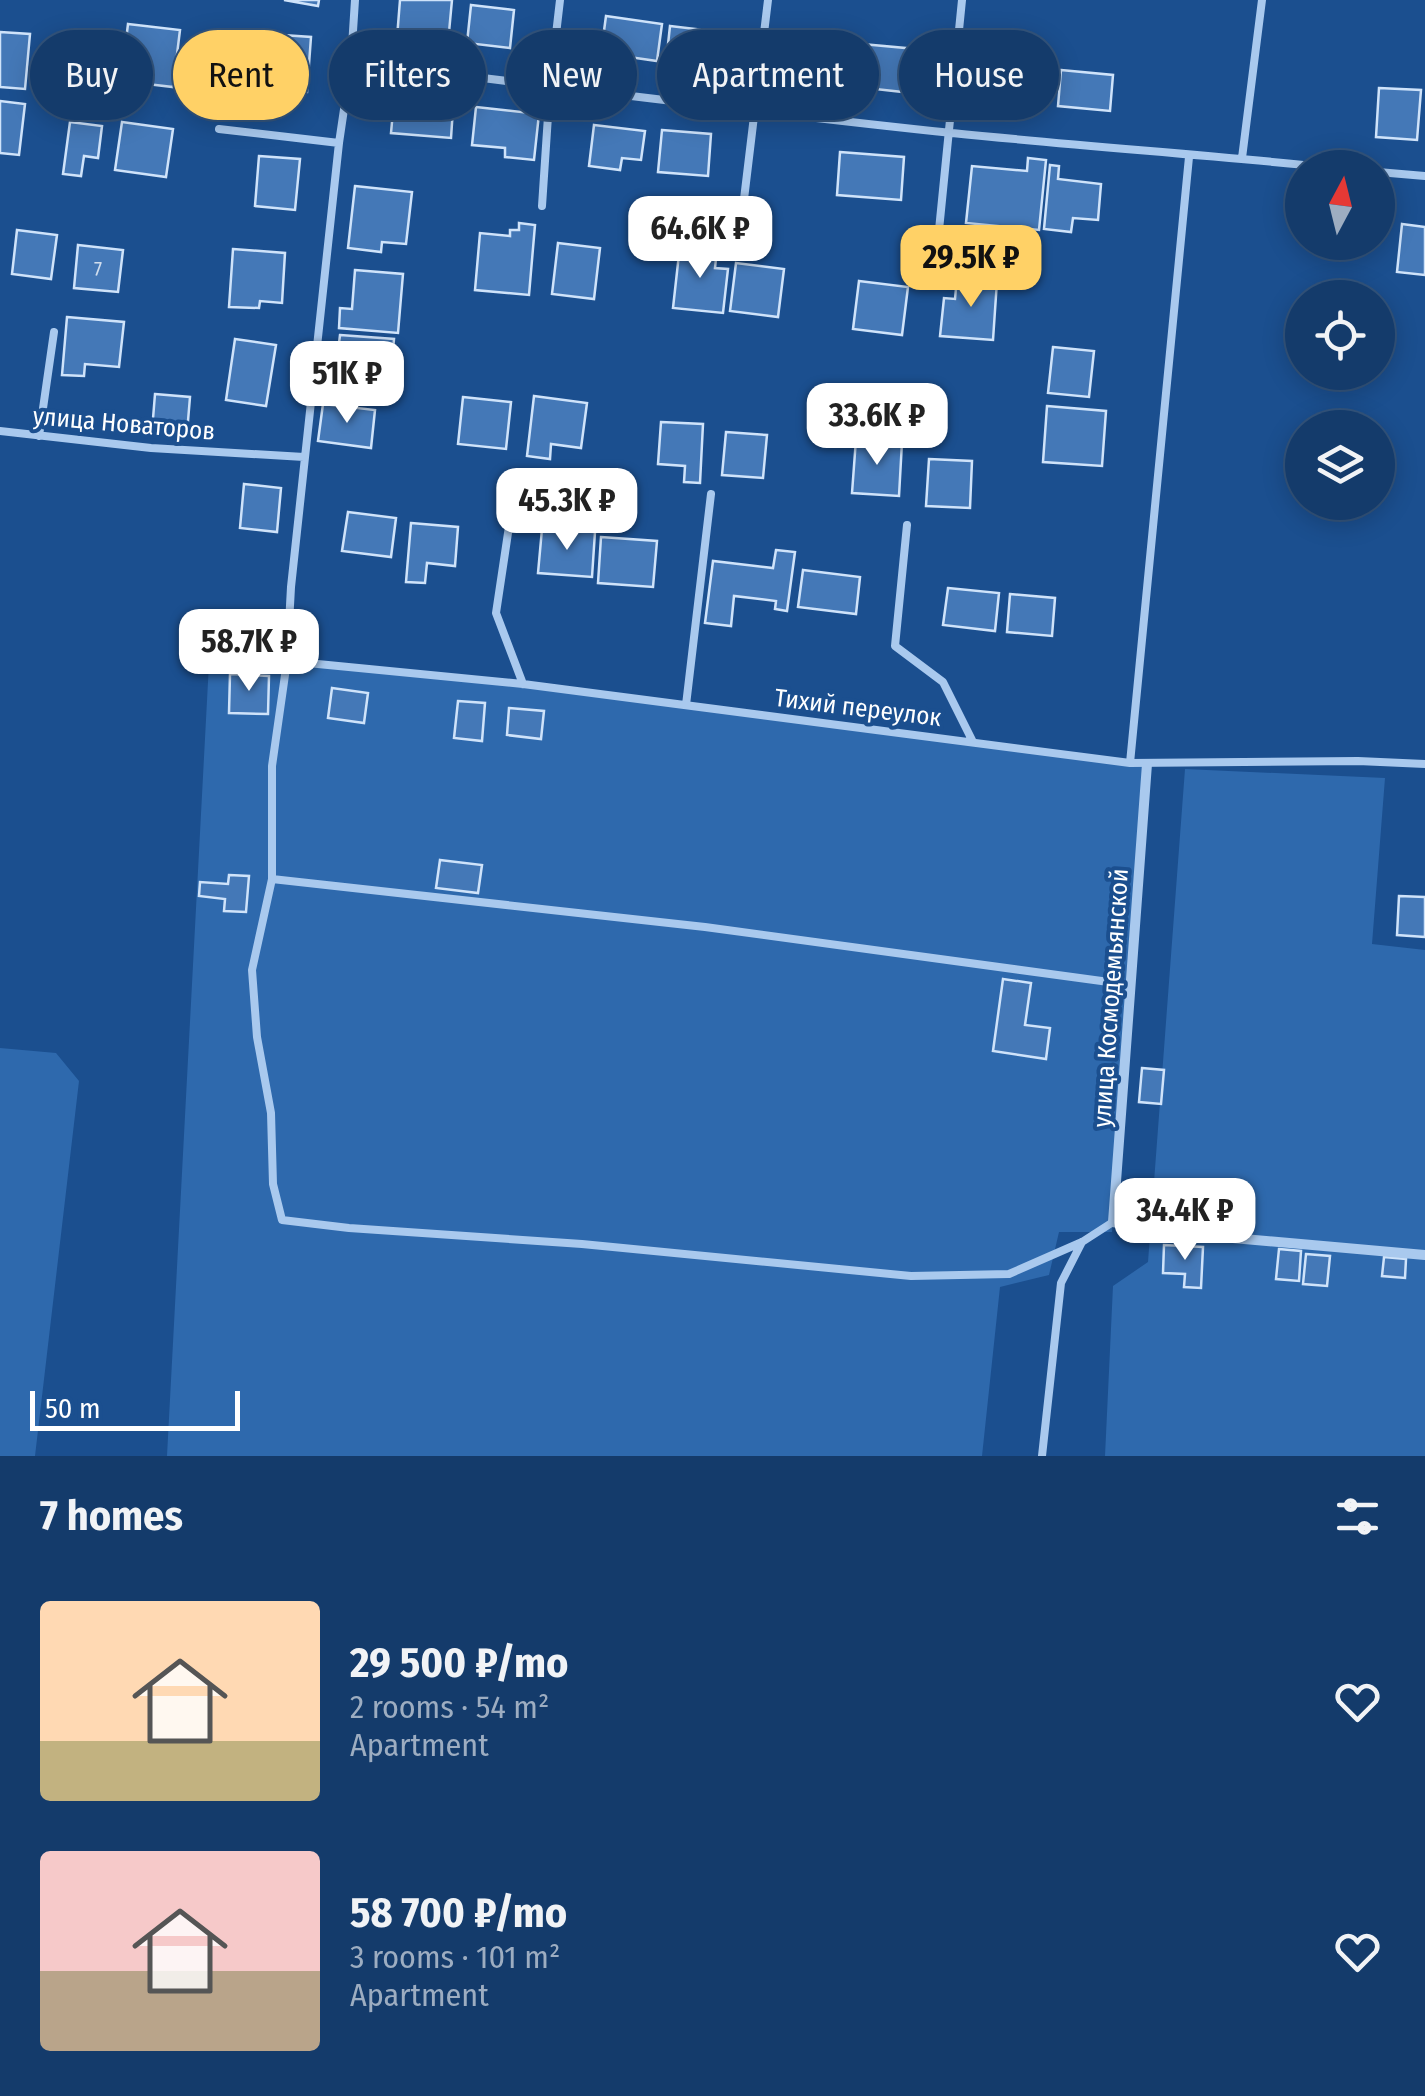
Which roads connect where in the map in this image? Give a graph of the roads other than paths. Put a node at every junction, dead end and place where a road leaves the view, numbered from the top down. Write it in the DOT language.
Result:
graph roads {
  1 [pos="355,0"];
  2 [pos="560,0"];
  3 [pos="768,0"];
  4 [pos="962,0"];
  5 [pos="1262,0"];
  6 [pos="353,30"];
  7 [pos="557,30"];
  8 [pos="764,30"];
  9 [pos="343,120"];
  10 [pos="548,120"];
  11 [pos="753,120"];
  12 [pos="847,120"];
  13 [pos="219,129"];
  14 [pos="948,132"];
  15 [pos="339,144"];
  16 [pos="1189,157"];
  17 [pos="1242,158"];
  18 [pos="1285,163"];
  19 [pos="1395,173"];
  20 [pos="1425,176"];
  21 [pos="542,206"];
  22 [pos="740,224"];
  23 [pos="936,260"];
  24 [pos="54,332"];
  25 [pos="0,432"];
  26 [pos="39,436"];
  27 [pos="304,457"];
  28 [pos="517,473"];
  29 [pos="711,494"];
  30 [pos="908,525"];
  31 [pos="287,661"];
  32 [pos="522,684"];
  33 [pos="686,705"];
  34 [pos="973,742"];
  35 [pos="1130,763"];
  36 [pos="1147,764"];
  37 [pos="1425,764"];
  38 [pos="272,879"];
  39 [pos="1130,985"];
  40 [pos="1113,1222"];
  41 [pos="1082,1242"];
  42 [pos="1425,1254"];
  43 [pos="1042,1456"];
  1 -- 6 [label="lane"];
  2 -- 7 [label="lane"];
  3 -- 8 [label="lane"];
  4 -- 14 [label="lane"];
  5 -- 17 [label="lane"];
  9 -- 15 [label="lane"];
  10 -- 21 [label="lane"];
  11 -- 22 [label="lane"];
  12 -- 14 [label="lane"];
  13 -- 15 [label="lane"];
  14 -- 16 [label="lane"];
  14 -- 23 [label="lane"];
  15 -- 27 [label="lane"];
  16 -- 17 [label="lane"];
  16 -- 35 [label="lane"];
  17 -- 18 [label="lane"];
  19 -- 20 [label="lane"];
  24 -- 26 [label="lane"];
  25 -- 26 [label="lane, улица Новаторов"];
  26 -- 27 [label="lane, улица Новаторов"];
  27 -- 31 [label="lane"];
  28 -- 32 [label="lane"];
  29 -- 33 [label="lane"];
  30 -- 34 [label="lane"];
  31 -- 32 [label="lane, Тихий переулок"];
  31 -- 38 [label="lane"];
  32 -- 33 [label="lane, Тихий переулок"];
  33 -- 34 [label="lane, Тихий переулок"];
  34 -- 35 [label="lane, Тихий переулок"];
  35 -- 36 [label="lane, Тихий переулок"];
  36 -- 37 [label="lane, Тихий переулок"];
  36 -- 39 [label="street, улица Космодемьянской"];
  38 -- 39 [label="lane"];
  38 -- 41 [label="lane"];
  39 -- 40 [label="street, улица Космодемьянской"];
  40 -- 41 [label="lane"];
  40 -- 42 [label="street"];
  41 -- 43 [label="lane"];
}
